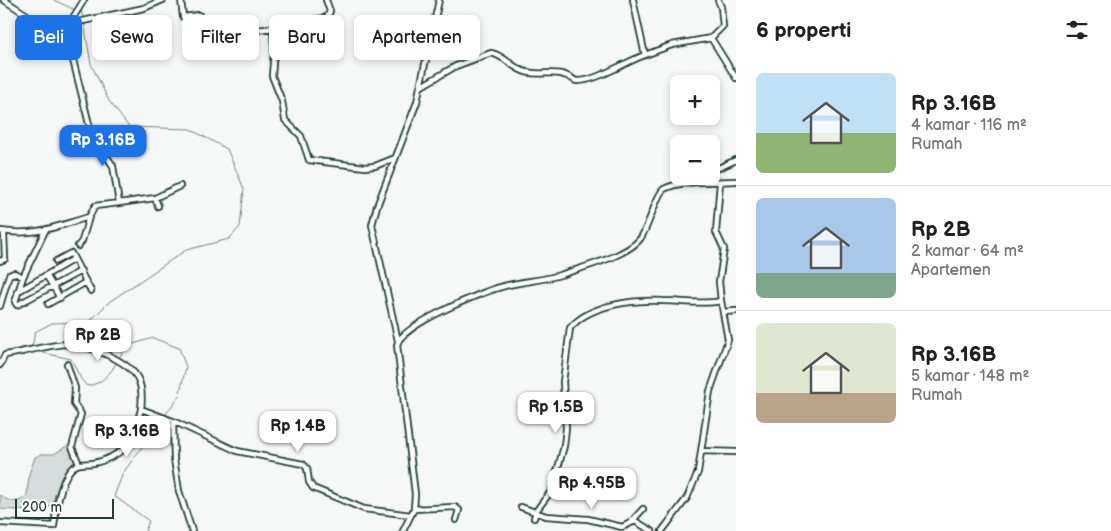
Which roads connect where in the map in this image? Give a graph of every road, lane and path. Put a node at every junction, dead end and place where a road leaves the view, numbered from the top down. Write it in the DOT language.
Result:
graph roads {
  1 [pos="4,0"];
  2 [pos="163,0"];
  3 [pos="181,0"];
  4 [pos="326,0"];
  5 [pos="439,0"];
  6 [pos="633,0"];
  7 [pos="718,0"];
  8 [pos="82,3"];
  9 [pos="27,15"];
  10 [pos="73,15"];
  11 [pos="184,15"];
  12 [pos="328,15"];
  13 [pos="82,21"];
  14 [pos="711,38"];
  15 [pos="645,55"];
  16 [pos="73,60"];
  17 [pos="273,60"];
  18 [pos="736,78"];
  19 [pos="420,87"];
  20 [pos="395,158"];
  21 [pos="736,160"];
  22 [pos="720,167"];
  23 [pos="736,181"];
  24 [pos="720,182"];
  25 [pos="684,185"];
  26 [pos="720,185"];
  27 [pos="180,186"];
  28 [pos="155,198"];
  29 [pos="119,204"];
  30 [pos="158,206"];
  31 [pos="89,217"];
  32 [pos="45,231"];
  33 [pos="2,232"];
  34 [pos="78,246"];
  35 [pos="74,259"];
  36 [pos="0,261"];
  37 [pos="56,261"];
  38 [pos="80,271"];
  39 [pos="46,275"];
  40 [pos="23,277"];
  41 [pos="86,282"];
  42 [pos="53,287"];
  43 [pos="91,291"];
  44 [pos="17,292"];
  45 [pos="60,298"];
  46 [pos="721,301"];
  47 [pos="48,304"];
  48 [pos="0,306"];
  49 [pos="736,311"];
  50 [pos="723,312"];
  51 [pos="398,341"];
  52 [pos="67,364"];
  53 [pos="0,365"];
  54 [pos="141,409"];
  55 [pos="173,421"];
  56 [pos="702,451"];
  57 [pos="736,452"];
  58 [pos="79,464"];
  59 [pos="521,507"];
  60 [pos="414,509"];
  61 [pos="643,509"];
  62 [pos="536,511"];
  63 [pos="412,516"];
  64 [pos="534,518"];
  65 [pos="456,520"];
  66 [pos="632,521"];
  67 [pos="0,523"];
  68 [pos="192,531"];
  69 [pos="403,531"];
  70 [pos="652,531"];
  71 [pos="662,531"];
  1 -- 9 [label="street"];
  2 -- 13 [label="street"];
  3 -- 11 [label="street"];
  4 -- 12 [label="street"];
  5 -- 19 [label="street"];
  6 -- 15 [label="street"];
  7 -- 14 [label="street"];
  8 -- 10 [label="street"];
  14 -- 15 [label="street"];
  14 -- 18 [label="street"];
  15 -- 19 [label="street"];
  16 -- 29 [label="street"];
  17 -- 20 [label="street"];
  19 -- 20 [label="street"];
  20 -- 51 [label="street"];
  21 -- 22 [label="street"];
  23 -- 24 [label="street"];
  25 -- 51 [label="street"];
  26 -- 46 [label="street"];
  27 -- 28 [label="street"];
  28 -- 29 [label="street"];
  28 -- 30 [label="street"];
  29 -- 31 [label="street"];
  31 -- 32 [label="street"];
  31 -- 34 [label="street"];
  32 -- 33 [label="street"];
  32 -- 40 [label="street"];
  33 -- 36 [label="street"];
  35 -- 37 [label="street"];
  35 -- 38 [label="street"];
  35 -- 39 [label="street"];
  38 -- 41 [label="street"];
  38 -- 42 [label="street"];
  39 -- 42 [label="street"];
  39 -- 44 [label="street"];
  40 -- 44 [label="street"];
  40 -- 48 [label="street"];
  41 -- 43 [label="street"];
  41 -- 45 [label="street"];
  42 -- 44 [label="street"];
  42 -- 45 [label="street"];
  45 -- 47 [label="street"];
  46 -- 50 [label="street"];
  46 -- 62 [label="street"];
  49 -- 50 [label="street"];
  50 -- 56 [label="street"];
  51 -- 60 [label="street"];
  52 -- 58 [label="street"];
  53 -- 54 [label="street"];
  54 -- 55 [label="street"];
  54 -- 58 [label="street"];
  55 -- 63 [label="street"];
  55 -- 68 [label="street"];
  56 -- 57 [label="street"];
  56 -- 71 [label="street"];
  58 -- 67 [label="street"];
  59 -- 62 [label="street"];
  60 -- 63 [label="street"];
  60 -- 65 [label="street"];
  61 -- 66 [label="street"];
  62 -- 64 [label="street"];
  62 -- 66 [label="street"];
  63 -- 69 [label="street"];
  66 -- 70 [label="street"];
}
